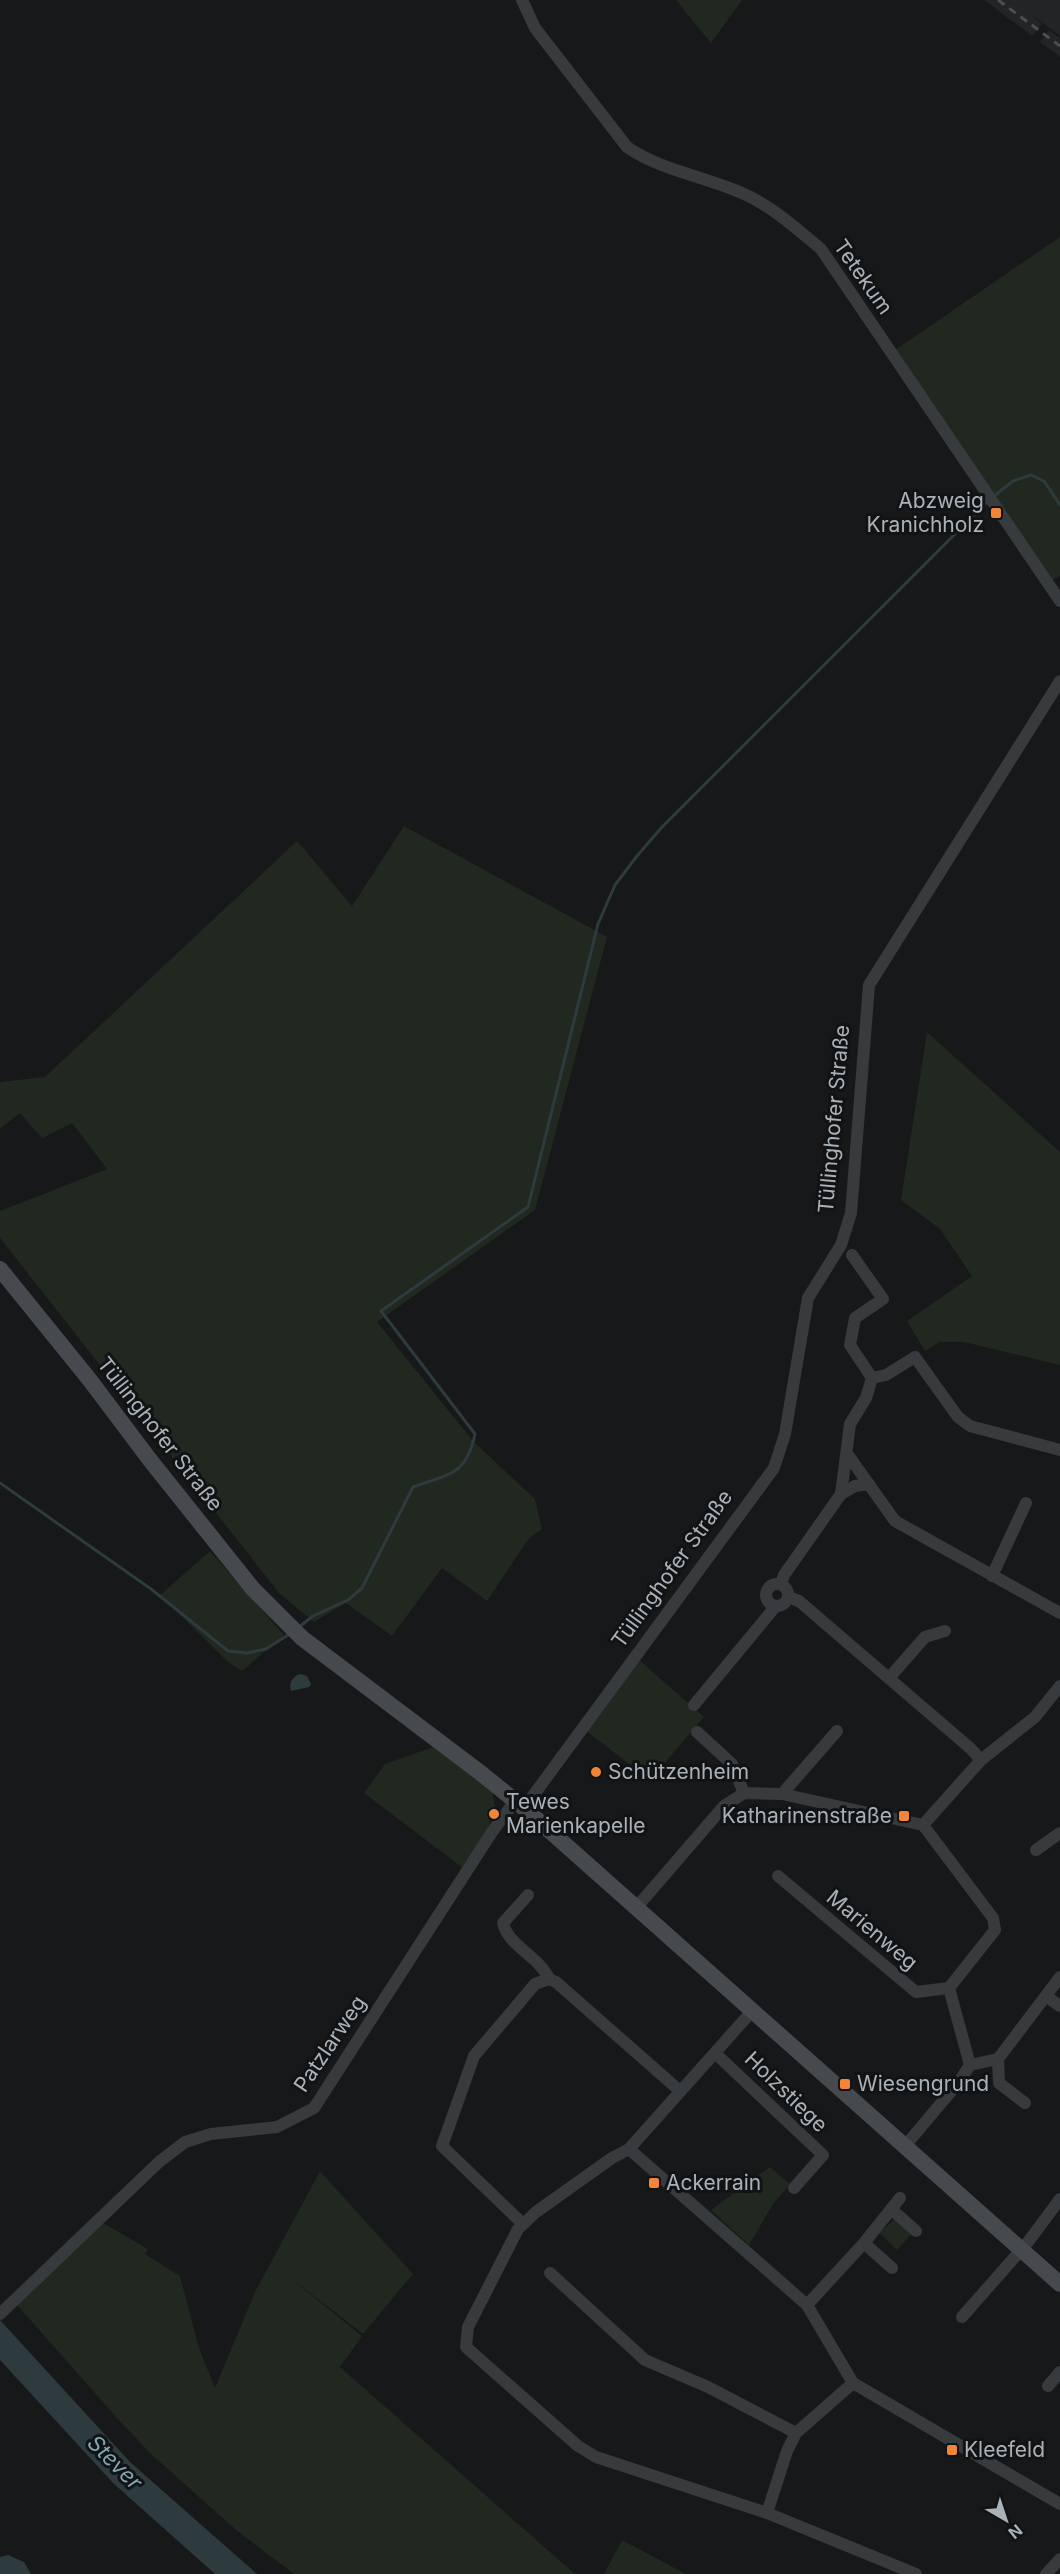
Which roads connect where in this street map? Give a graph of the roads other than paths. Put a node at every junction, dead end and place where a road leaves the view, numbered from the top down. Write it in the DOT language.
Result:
graph roads {
  1 [pos="522,0"];
  2 [pos="1060,601"];
  3 [pos="1060,681"];
  4 [pos="852,1255"];
  5 [pos="0,1269"];
  6 [pos="872,1378"];
  7 [pos="1060,1450"];
  8 [pos="848,1455"];
  9 [pos="869,1484"];
  10 [pos="841,1494"];
  11 [pos="1026,1503"];
  12 [pos="992,1576"];
  13 [pos="781,1584"];
  14 [pos="788,1597"];
  15 [pos="775,1607"];
  16 [pos="1060,1613"];
  17 [pos="945,1631"];
  18 [pos="890,1677"];
  19 [pos="1059,1692"];
  20 [pos="694,1705"];
  21 [pos="837,1731"];
  22 [pos="697,1732"];
  23 [pos="981,1760"];
  24 [pos="744,1793"];
  25 [pos="782,1794"];
  26 [pos="520,1805"];
  27 [pos="923,1825"];
  28 [pos="1060,1833"];
  29 [pos="1036,1850"];
  30 [pos="778,1876"];
  31 [pos="528,1894"];
  32 [pos="636,1908"];
  33 [pos="1060,1977"];
  34 [pos="549,1979"];
  35 [pos="950,1988"];
  36 [pos="1046,1996"];
  37 [pos="1060,2006"];
  38 [pos="753,2010"];
  39 [pos="715,2053"];
  40 [pos="998,2059"];
  41 [pos="970,2066"];
  42 [pos="680,2091"];
  43 [pos="1025,2103"];
  44 [pos="905,2146"];
  45 [pos="629,2149"];
  46 [pos="794,2188"];
  47 [pos="900,2198"];
  48 [pos="1060,2199"];
  49 [pos="891,2209"];
  50 [pos="523,2223"];
  51 [pos="916,2231"];
  52 [pos="864,2242"];
  53 [pos="1021,2249"];
  54 [pos="892,2268"];
  55 [pos="550,2273"];
  56 [pos="1060,2284"];
  57 [pos="807,2305"];
  58 [pos="2,2312"];
  59 [pos="962,2317"];
  60 [pos="1060,2372"];
  61 [pos="854,2383"];
  62 [pos="1048,2386"];
  63 [pos="796,2433"];
  64 [pos="1060,2504"];
  65 [pos="767,2513"];
  66 [pos="1060,2559"];
  67 [pos="916,2574"];
  68 [pos="1046,2574"];
  1 -- 2 [label="street, Tetekum"];
  3 -- 26 [label="street, Tüllinghofer Straße"];
  4 -- 6 [label="street"];
  5 -- 26 [label="main road, Tüllinghofer Straße"];
  6 -- 7 [label="street"];
  6 -- 8 [label="street"];
  8 -- 9 [label="street"];
  8 -- 10 [label="street"];
  9 -- 10 [label="street"];
  9 -- 12 [label="street"];
  10 -- 13 [label="street"];
  11 -- 12 [label="street"];
  12 -- 16 [label="street"];
  13 -- 14 [label="street"];
  13 -- 15 [label="street"];
  14 -- 15 [label="street"];
  14 -- 18 [label="street"];
  15 -- 20 [label="street"];
  17 -- 18 [label="street"];
  18 -- 23 [label="street"];
  19 -- 23 [label="street"];
  21 -- 25 [label="street"];
  22 -- 24 [label="street"];
  23 -- 27 [label="street"];
  24 -- 25 [label="street"];
  24 -- 32 [label="street"];
  25 -- 27 [label="street"];
  26 -- 32 [label="main road"];
  26 -- 58 [label="street, Patzlarweg"];
  27 -- 35 [label="street"];
  28 -- 29 [label="street"];
  30 -- 35 [label="street, Marienweg"];
  31 -- 34 [label="street"];
  32 -- 38 [label="main road"];
  33 -- 36 [label="street"];
  34 -- 42 [label="street"];
  34 -- 50 [label="street"];
  35 -- 41 [label="street"];
  36 -- 37 [label="street"];
  36 -- 40 [label="street"];
  38 -- 39 [label="street"];
  38 -- 44 [label="main road"];
  39 -- 42 [label="street"];
  39 -- 46 [label="street, Holzstiege"];
  40 -- 41 [label="street"];
  40 -- 43 [label="street"];
  41 -- 44 [label="street"];
  42 -- 45 [label="street"];
  44 -- 53 [label="main road"];
  45 -- 50 [label="street"];
  45 -- 57 [label="street"];
  47 -- 49 [label="street"];
  48 -- 53 [label="street"];
  49 -- 51 [label="street"];
  49 -- 52 [label="street"];
  50 -- 65 [label="street"];
  52 -- 54 [label="street"];
  52 -- 57 [label="street"];
  53 -- 56 [label="main road"];
  53 -- 59 [label="street"];
  55 -- 63 [label="street"];
  57 -- 61 [label="street"];
  60 -- 62 [label="street"];
  61 -- 63 [label="street"];
  61 -- 64 [label="street"];
  63 -- 65 [label="street"];
  65 -- 67 [label="street"];
  66 -- 68 [label="street"];
}
